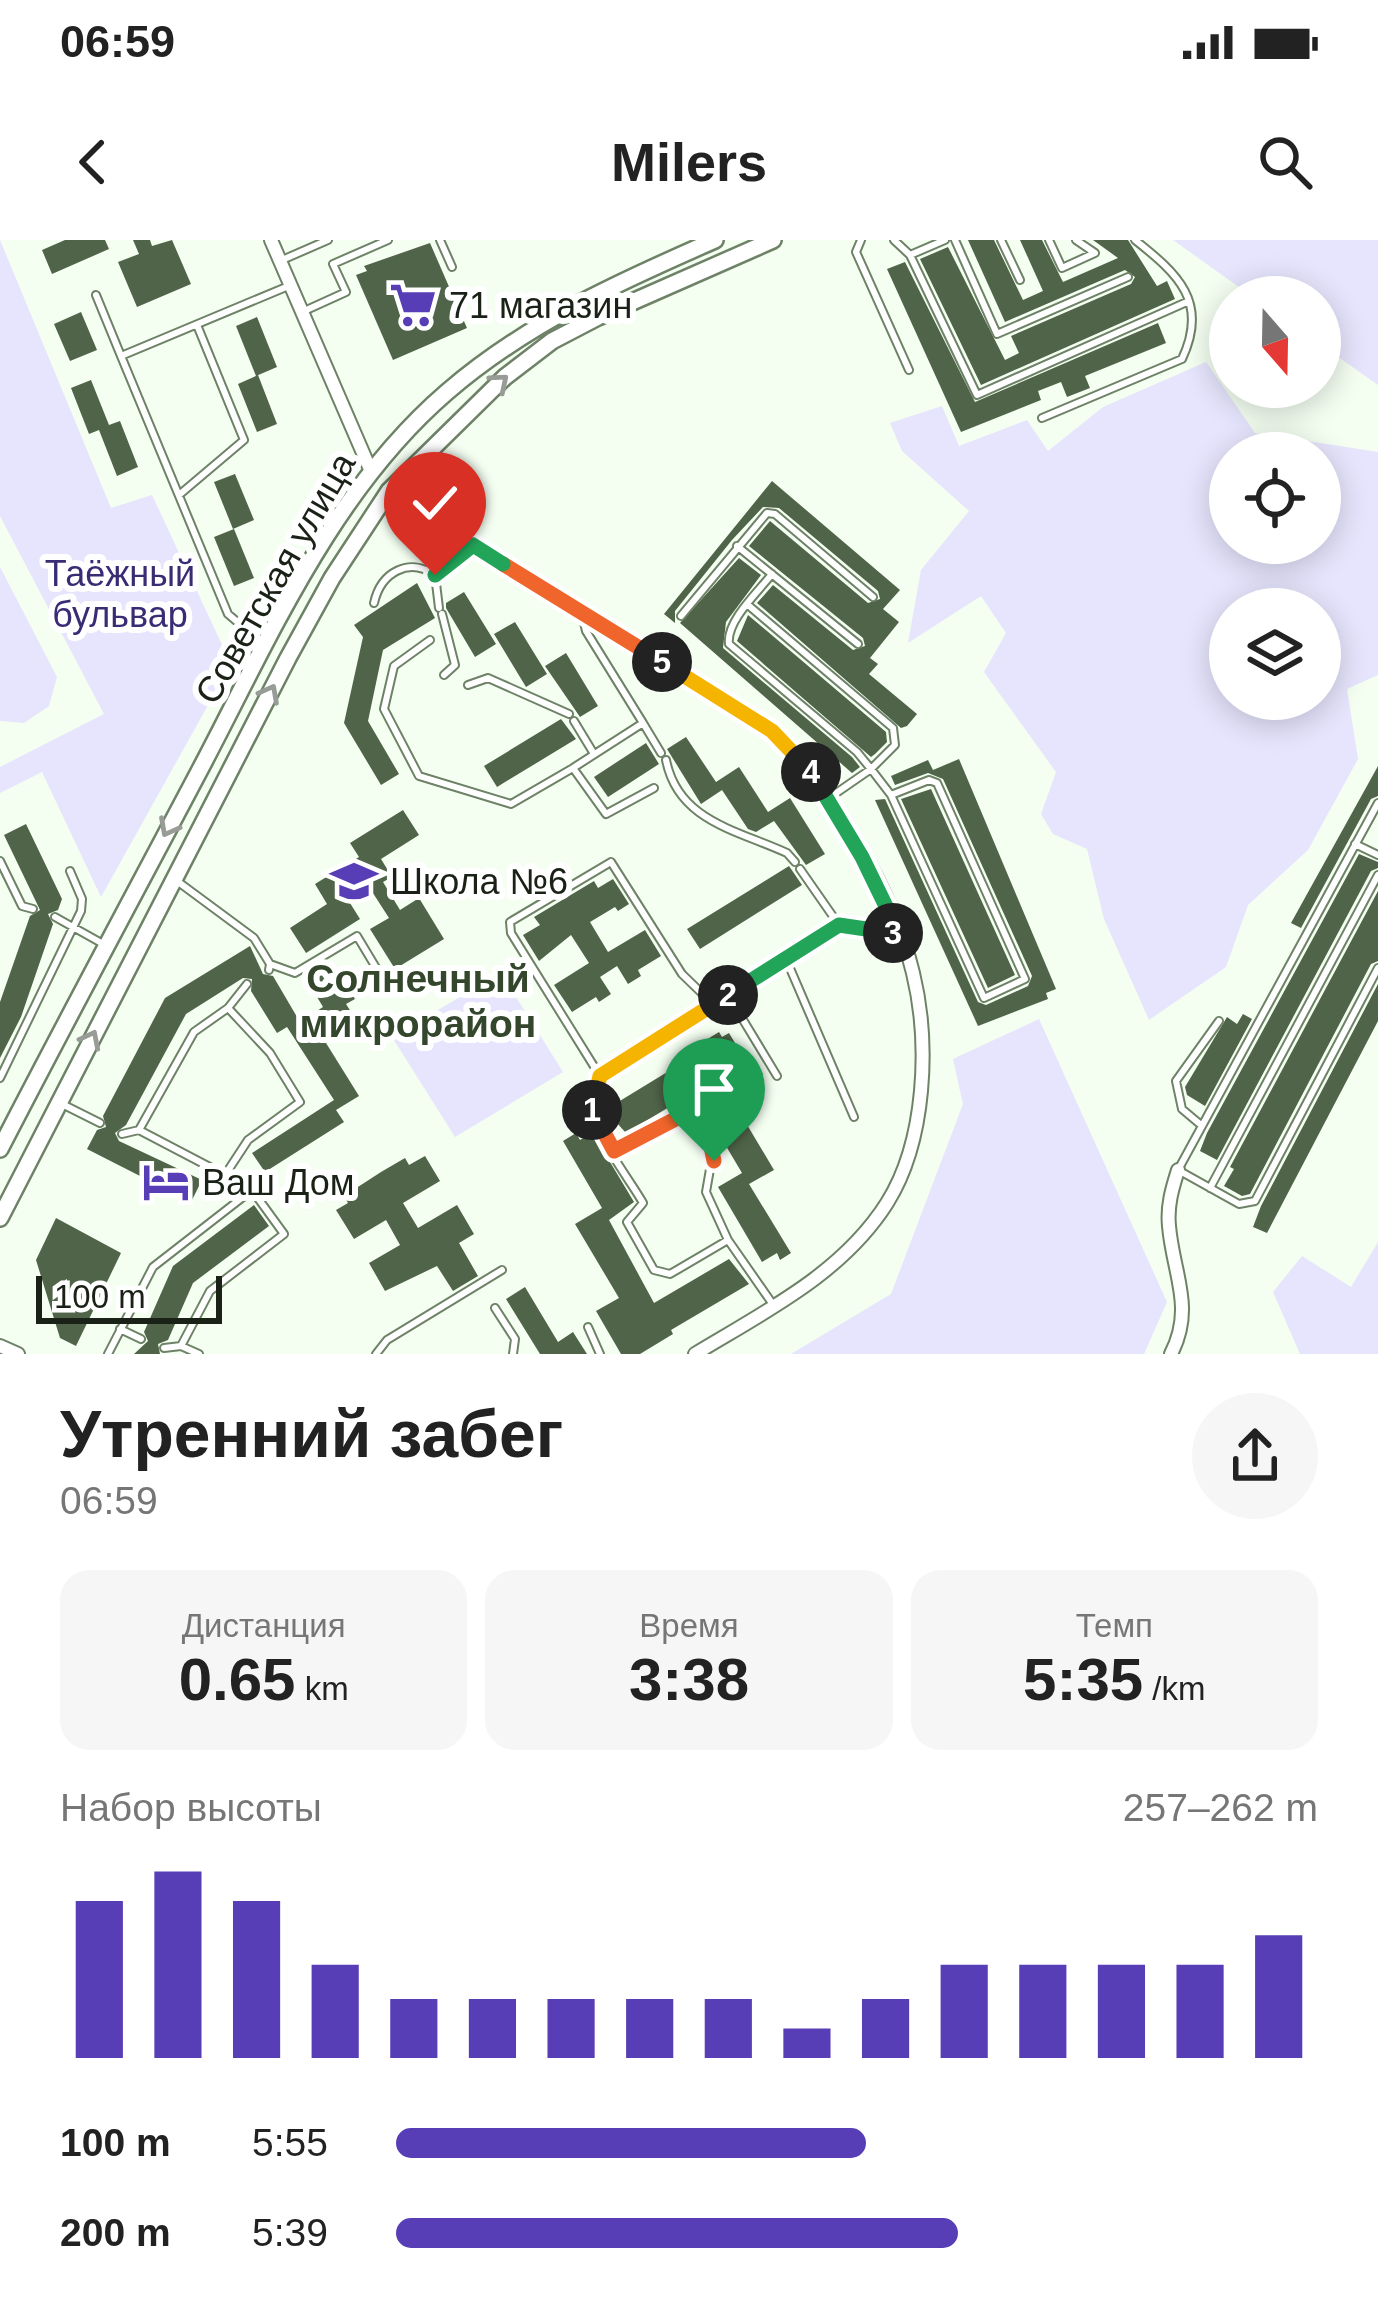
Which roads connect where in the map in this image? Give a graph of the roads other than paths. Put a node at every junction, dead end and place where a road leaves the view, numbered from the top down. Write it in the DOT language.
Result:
graph roads {
  1 [pos="272,240"];
  2 [pos="328,240"];
  3 [pos="388,240"];
  4 [pos="440,240"];
  5 [pos="773,240"];
  6 [pos="861,240"];
  7 [pos="894,240"];
  8 [pos="945,240"];
  9 [pos="956,240"];
  10 [pos="1001,240"];
  11 [pos="1049,240"];
  12 [pos="1076,240"];
  13 [pos="1135,240"];
  14 [pos="708,242"];
  15 [pos="748,245"];
  16 [pos="910,255"];
  17 [pos="280,261"];
  18 [pos="452,267"];
  19 [pos="1128,277"];
  20 [pos="1020,280"];
  21 [pos="291,285"];
  22 [pos="96,296"];
  23 [pos="1189,301"];
  24 [pos="302,312"];
  25 [pos="197,325"];
  26 [pos="121,356"];
  27 [pos="909,370"];
  28 [pos="1042,418"];
  29 [pos="370,469"];
  30 [pos="388,491"];
  31 [pos="178,495"];
  32 [pos="473,545"];
  33 [pos="737,546"];
  34 [pos="772,574"];
  35 [pos="435,575"];
  36 [pos="873,597"];
  37 [pos="374,603"];
  38 [pos="748,605"];
  39 [pos="582,613"];
  40 [pos="681,616"];
  41 [pos="430,640"];
  42 [pos="858,644"];
  43 [pos="265,645"];
  44 [pos="444,676"];
  45 [pos="468,685"];
  46 [pos="643,723"];
  47 [pos="595,754"];
  48 [pos="573,767"];
  49 [pos="201,768"];
  50 [pos="871,769"];
  51 [pos="224,780"];
  52 [pos="655,788"];
  53 [pos="891,795"];
  54 [pos="829,798"];
  55 [pos="1378,802"];
  56 [pos="1355,844"];
  57 [pos="1378,855"];
  58 [pos="0,861"];
  59 [pos="70,872"];
  60 [pos="1378,875"];
  61 [pos="173,879"];
  62 [pos="33,909"];
  63 [pos="55,917"];
  64 [pos="839,925"];
  65 [pos="74,927"];
  66 [pos="898,931"];
  67 [pos="105,945"];
  68 [pos="786,959"];
  69 [pos="1378,968"];
  70 [pos="247,984"];
  71 [pos="390,991"];
  72 [pos="728,995"];
  73 [pos="713,1004"];
  74 [pos="228,1008"];
  75 [pos="1219,1022"];
  76 [pos="600,1076"];
  77 [pos="777,1076"];
  78 [pos="0,1078"];
  79 [pos="59,1102"];
  80 [pos="854,1117"];
  81 [pos="14,1121"];
  82 [pos="100,1123"];
  83 [pos="1201,1125"];
  84 [pos="139,1130"];
  85 [pos="122,1134"];
  86 [pos="42,1136"];
  87 [pos="0,1149"];
  88 [pos="614,1151"];
  89 [pos="1178,1170"];
  90 [pos="225,1175"];
  91 [pos="1210,1188"];
  92 [pos="252,1190"];
  93 [pos="0,1218"];
  94 [pos="728,1240"];
  95 [pos="502,1270"];
  96 [pos="774,1306"];
  97 [pos="495,1308"];
  98 [pos="588,1327"];
  99 [pos="120,1329"];
  100 [pos="141,1339"];
  101 [pos="0,1346"];
  102 [pos="182,1346"];
  103 [pos="164,1348"];
  104 [pos="18,1354"];
  105 [pos="108,1354"];
  106 [pos="199,1354"];
  107 [pos="376,1354"];
  108 [pos="513,1354"];
  109 [pos="600,1354"];
  110 [pos="695,1354"];
  111 [pos="1171,1354"];
  1 -- 17 [label="street"];
  2 -- 17 [label="lane"];
  3 -- 24 [label="lane"];
  4 -- 18 [label="lane"];
  5 -- 15 [label="street, Советская улица"];
  6 -- 27 [label="lane"];
  7 -- 16 [label="lane"];
  8 -- 16 [label="lane"];
  9 -- 19 [label="lane"];
  10 -- 20 [label="lane"];
  11 -- 12 [label="lane"];
  13 -- 23 [label="lane"];
  14 -- 29 [label="street, Советская улица"];
  30 -- 15 [label="street, Советская улица, one-way"];
  16 -- 23 [label="lane"];
  17 -- 21 [label="street"];
  21 -- 24 [label="street"];
  21 -- 25 [label="lane"];
  22 -- 26 [label="lane"];
  23 -- 28 [label="lane"];
  24 -- 29 [label="street"];
  25 -- 26 [label="lane"];
  25 -- 31 [label="lane"];
  26 -- 31 [label="lane"];
  29 -- 43 [label="street, Советская улица"];
  30 -- 32 [label="street"];
  51 -- 30 [label="street, Советская улица, one-way"];
  31 -- 43 [label="lane"];
  32 -- 35 [label="lane"];
  32 -- 39 [label="street"];
  33 -- 34 [label="lane"];
  33 -- 36 [label="lane"];
  33 -- 40 [label="lane"];
  34 -- 38 [label="lane"];
  34 -- 42 [label="lane"];
  35 -- 37 [label="lane"];
  35 -- 44 [label="lane"];
  38 -- 50 [label="lane"];
  38 -- 50 [label="lane"];
  39 -- 46 [label="lane"];
  39 -- 54 [label="street"];
  41 -- 48 [label="lane"];
  43 -- 49 [label="street, Советская улица"];
  45 -- 47 [label="lane"];
  46 -- 47 [label="lane"];
  46 -- 64 [label="lane"];
  47 -- 48 [label="lane"];
  48 -- 52 [label="lane"];
  49 -- 51 [label="street"];
  49 -- 67 [label="street, Советская улица, one-way"];
  50 -- 53 [label="lane"];
  50 -- 54 [label="lane"];
  51 -- 61 [label="street, Советская улица"];
  53 -- 53 [label="lane"];
  54 -- 66 [label="street"];
  55 -- 56 [label="lane"];
  56 -- 57 [label="lane"];
  56 -- 83 [label="lane"];
  58 -- 62 [label="lane"];
  59 -- 65 [label="lane"];
  60 -- 91 [label="lane"];
  61 -- 71 [label="lane"];
  79 -- 61 [label="street, Советская улица, one-way"];
  63 -- 65 [label="lane"];
  64 -- 66 [label="lane"];
  64 -- 68 [label="lane"];
  65 -- 67 [label="lane"];
  65 -- 78 [label="lane"];
  66 -- 96 [label="street"];
  67 -- 81 [label="street, Советская улица"];
  68 -- 72 [label="lane"];
  68 -- 80 [label="lane"];
  69 -- 91 [label="lane"];
  70 -- 74 [label="lane"];
  72 -- 73 [label="lane"];
  72 -- 77 [label="lane"];
  73 -- 76 [label="lane"];
  73 -- 76 [label="lane"];
  74 -- 84 [label="lane"];
  74 -- 90 [label="lane"];
  75 -- 83 [label="lane"];
  76 -- 88 [label="lane"];
  79 -- 82 [label="lane"];
  79 -- 86 [label="street, Советская улица"];
  81 -- 86 [label="street"];
  81 -- 87 [label="street, Советская улица"];
  83 -- 89 [label="lane"];
  84 -- 85 [label="lane"];
  84 -- 90 [label="lane"];
  86 -- 93 [label="street, Советская улица"];
  88 -- 94 [label="lane"];
  88 -- 94 [label="lane"];
  89 -- 91 [label="lane"];
  89 -- 111 [label="street"];
  90 -- 92 [label="lane"];
  92 -- 99 [label="lane"];
  92 -- 102 [label="lane"];
  94 -- 96 [label="lane"];
  95 -- 107 [label="lane"];
  96 -- 110 [label="street"];
  97 -- 108 [label="lane"];
  98 -- 109 [label="lane"];
  99 -- 100 [label="lane"];
  99 -- 105 [label="lane"];
  101 -- 104 [label="street"];
  102 -- 103 [label="lane"];
  102 -- 106 [label="lane"];
}
